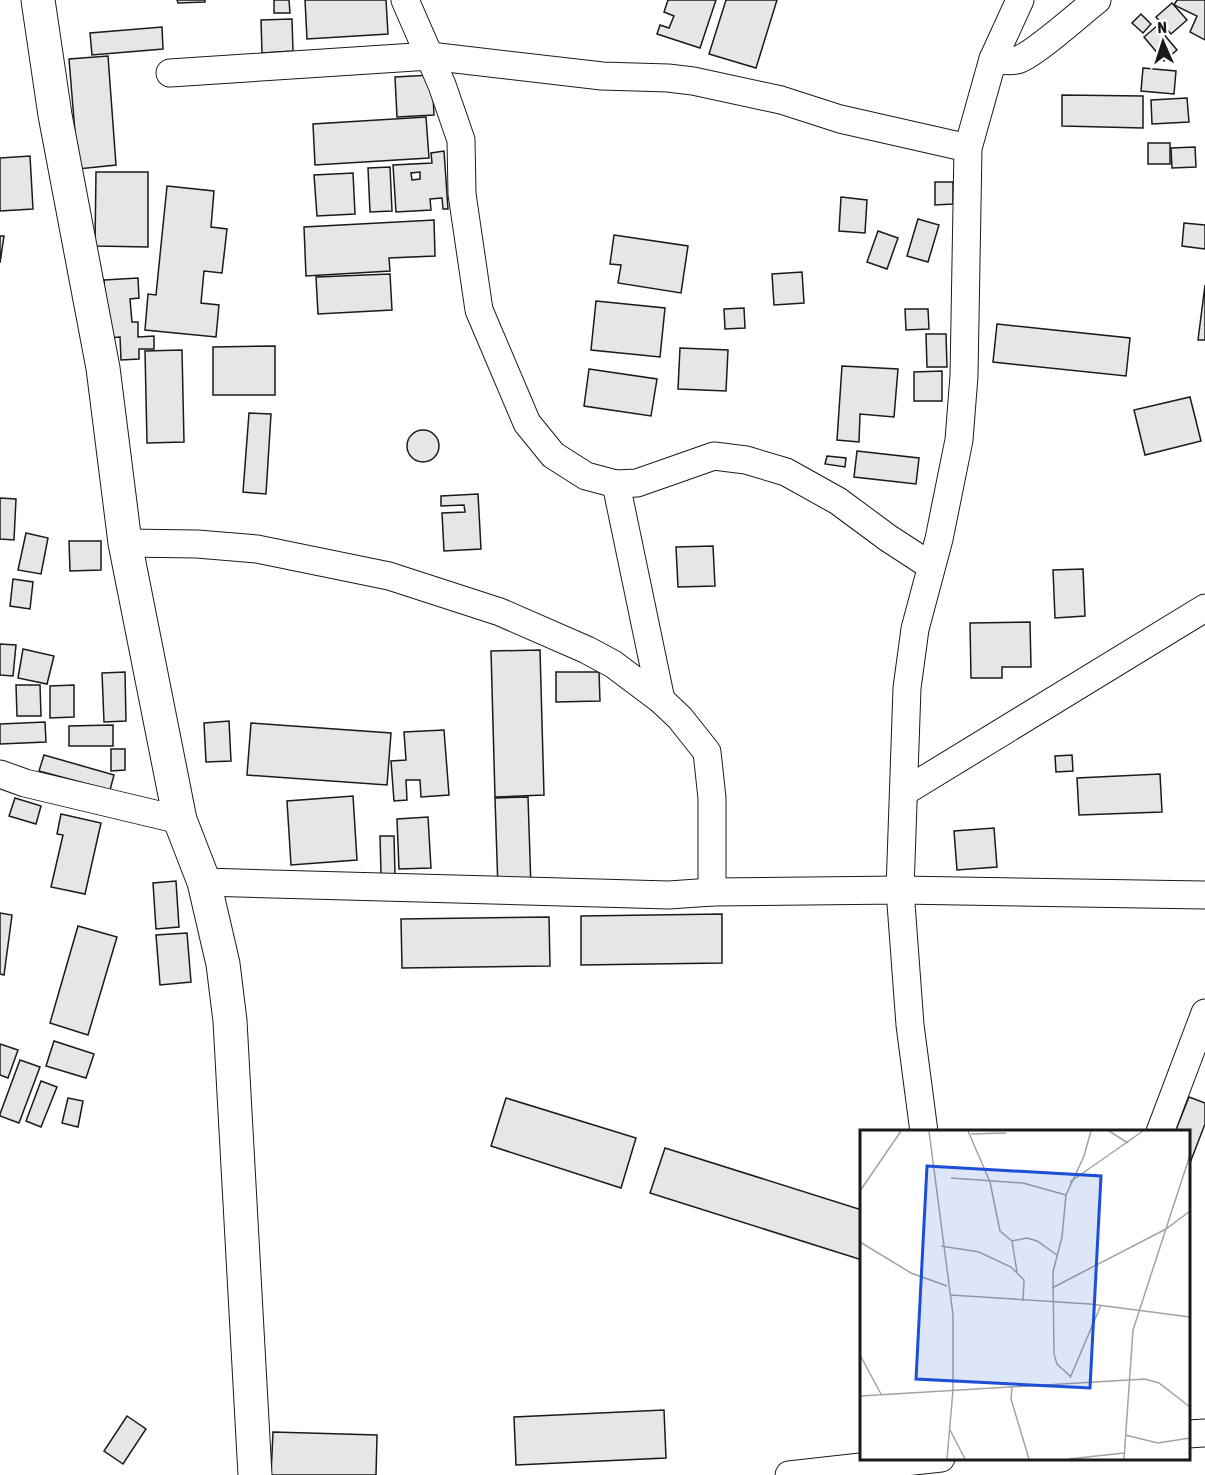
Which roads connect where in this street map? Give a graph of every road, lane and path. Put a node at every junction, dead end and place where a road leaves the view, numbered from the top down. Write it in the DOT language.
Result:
graph roads {
  1 [pos="38,0"];
  2 [pos="405,0"];
  3 [pos="1020,0"];
  4 [pos="1097,0"];
  5 [pos="430,56"];
  6 [pos="993,59"];
  7 [pos="170,73"];
  8 [pos="968,148"];
  9 [pos="616,484"];
  10 [pos="126,543"];
  11 [pos="931,566"];
  12 [pos="1205,608"];
  13 [pos="661,700"];
  14 [pos="0,774"];
  15 [pos="904,792"];
  16 [pos="180,820"];
  17 [pos="204,882"];
  18 [pos="900,890"];
  19 [pos="712,892"];
  20 [pos="1205,895"];
  21 [pos="1205,1013"];
  22 [pos="924,1130"];
  23 [pos="1160,1130"];
  24 [pos="1205,1433"];
  25 [pos="1190,1434"];
  26 [pos="923,1460"];
  27 [pos="255,1475"];
  28 [pos="789,1475"];
  1 -- 10 [label="main road"];
  2 -- 5 [label="street"];
  3 -- 6 [label="street"];
  4 -- 6 [label="street"];
  5 -- 7 [label="street"];
  5 -- 8 [label="street"];
  5 -- 9 [label="street"];
  6 -- 8 [label="street"];
  8 -- 11 [label="street"];
  9 -- 11 [label="street"];
  9 -- 13 [label="street"];
  10 -- 13 [label="street"];
  10 -- 16 [label="main road"];
  11 -- 15 [label="street"];
  12 -- 15 [label="street"];
  13 -- 19 [label="street"];
  14 -- 16 [label="street"];
  15 -- 18 [label="street"];
  16 -- 17 [label="main road"];
  17 -- 19 [label="street"];
  17 -- 27 [label="main road"];
  18 -- 19 [label="street"];
  18 -- 20 [label="street"];
  18 -- 22 [label="street"];
  21 -- 23 [label="street"];
  24 -- 25 [label="street"];
  26 -- 28 [label="street"];
}
